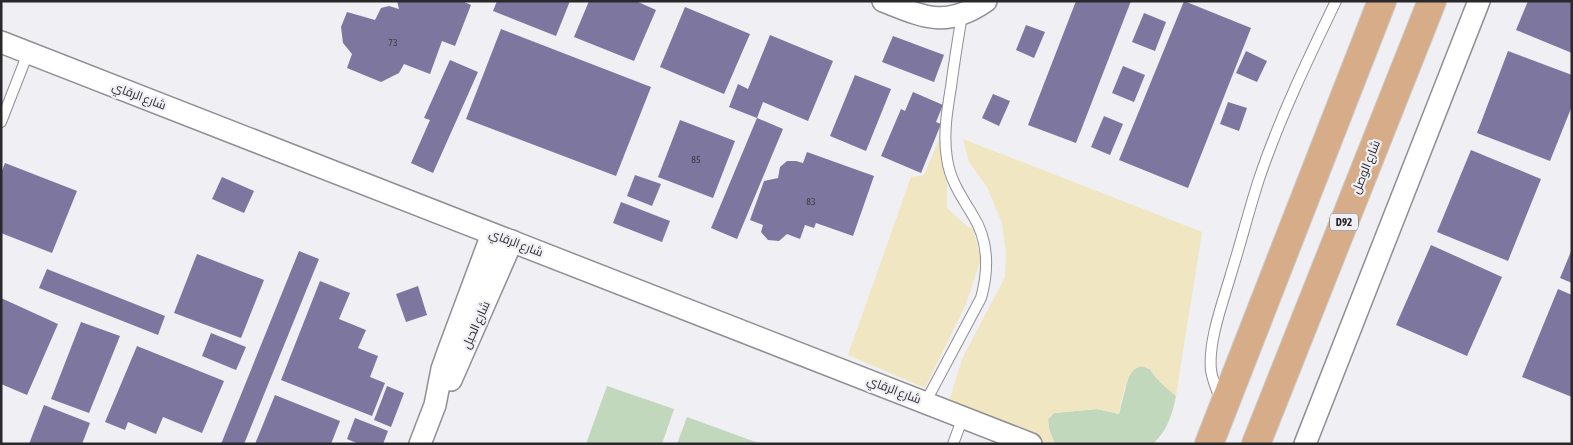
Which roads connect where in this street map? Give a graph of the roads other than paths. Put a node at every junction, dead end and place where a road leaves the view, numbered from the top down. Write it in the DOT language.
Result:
graph roads {
  1 [pos="883,1"];
  2 [pos="1336,1"];
  3 [pos="1382,1"];
  4 [pos="1432,1"];
  5 [pos="1479,1"];
  6 [pos="974,8"];
  7 [pos="1,42"];
  8 [pos="28,53"];
  9 [pos="1,122"];
  10 [pos="492,234"];
  11 [pos="512,242"];
  12 [pos="925,403"];
  13 [pos="435,405"];
  14 [pos="1223,408"];
  15 [pos="963,417"];
  16 [pos="1208,442"];
  17 [pos="420,444"];
  18 [pos="953,444"];
  19 [pos="1031,444"];
  20 [pos="1256,444"];
  21 [pos="1305,444"];
  1 -- 6 [label="street"];
  2 -- 14 [label="lane"];
  3 -- 14 [label="main road"];
  4 -- 20 [label="main road, شارع الوصل / D92"];
  5 -- 21 [label="street"];
  6 -- 12 [label="lane"];
  7 -- 8 [label="street, شارع الرقاي"];
  8 -- 9 [label="lane"];
  8 -- 10 [label="street, شارع الرقاي"];
  10 -- 11 [label="street, شارع الرقاي"];
  10 -- 13 [label="street, شارع الحبل"];
  11 -- 12 [label="street, شارع الرقاي"];
  11 -- 13 [label="street, شارع الحبل"];
  12 -- 15 [label="street, شارع الرقاي"];
  13 -- 17 [label="street, شارع الحبل"];
  14 -- 16 [label="main road"];
  15 -- 18 [label="lane"];
  15 -- 19 [label="street, شارع الرقاي"];
}
